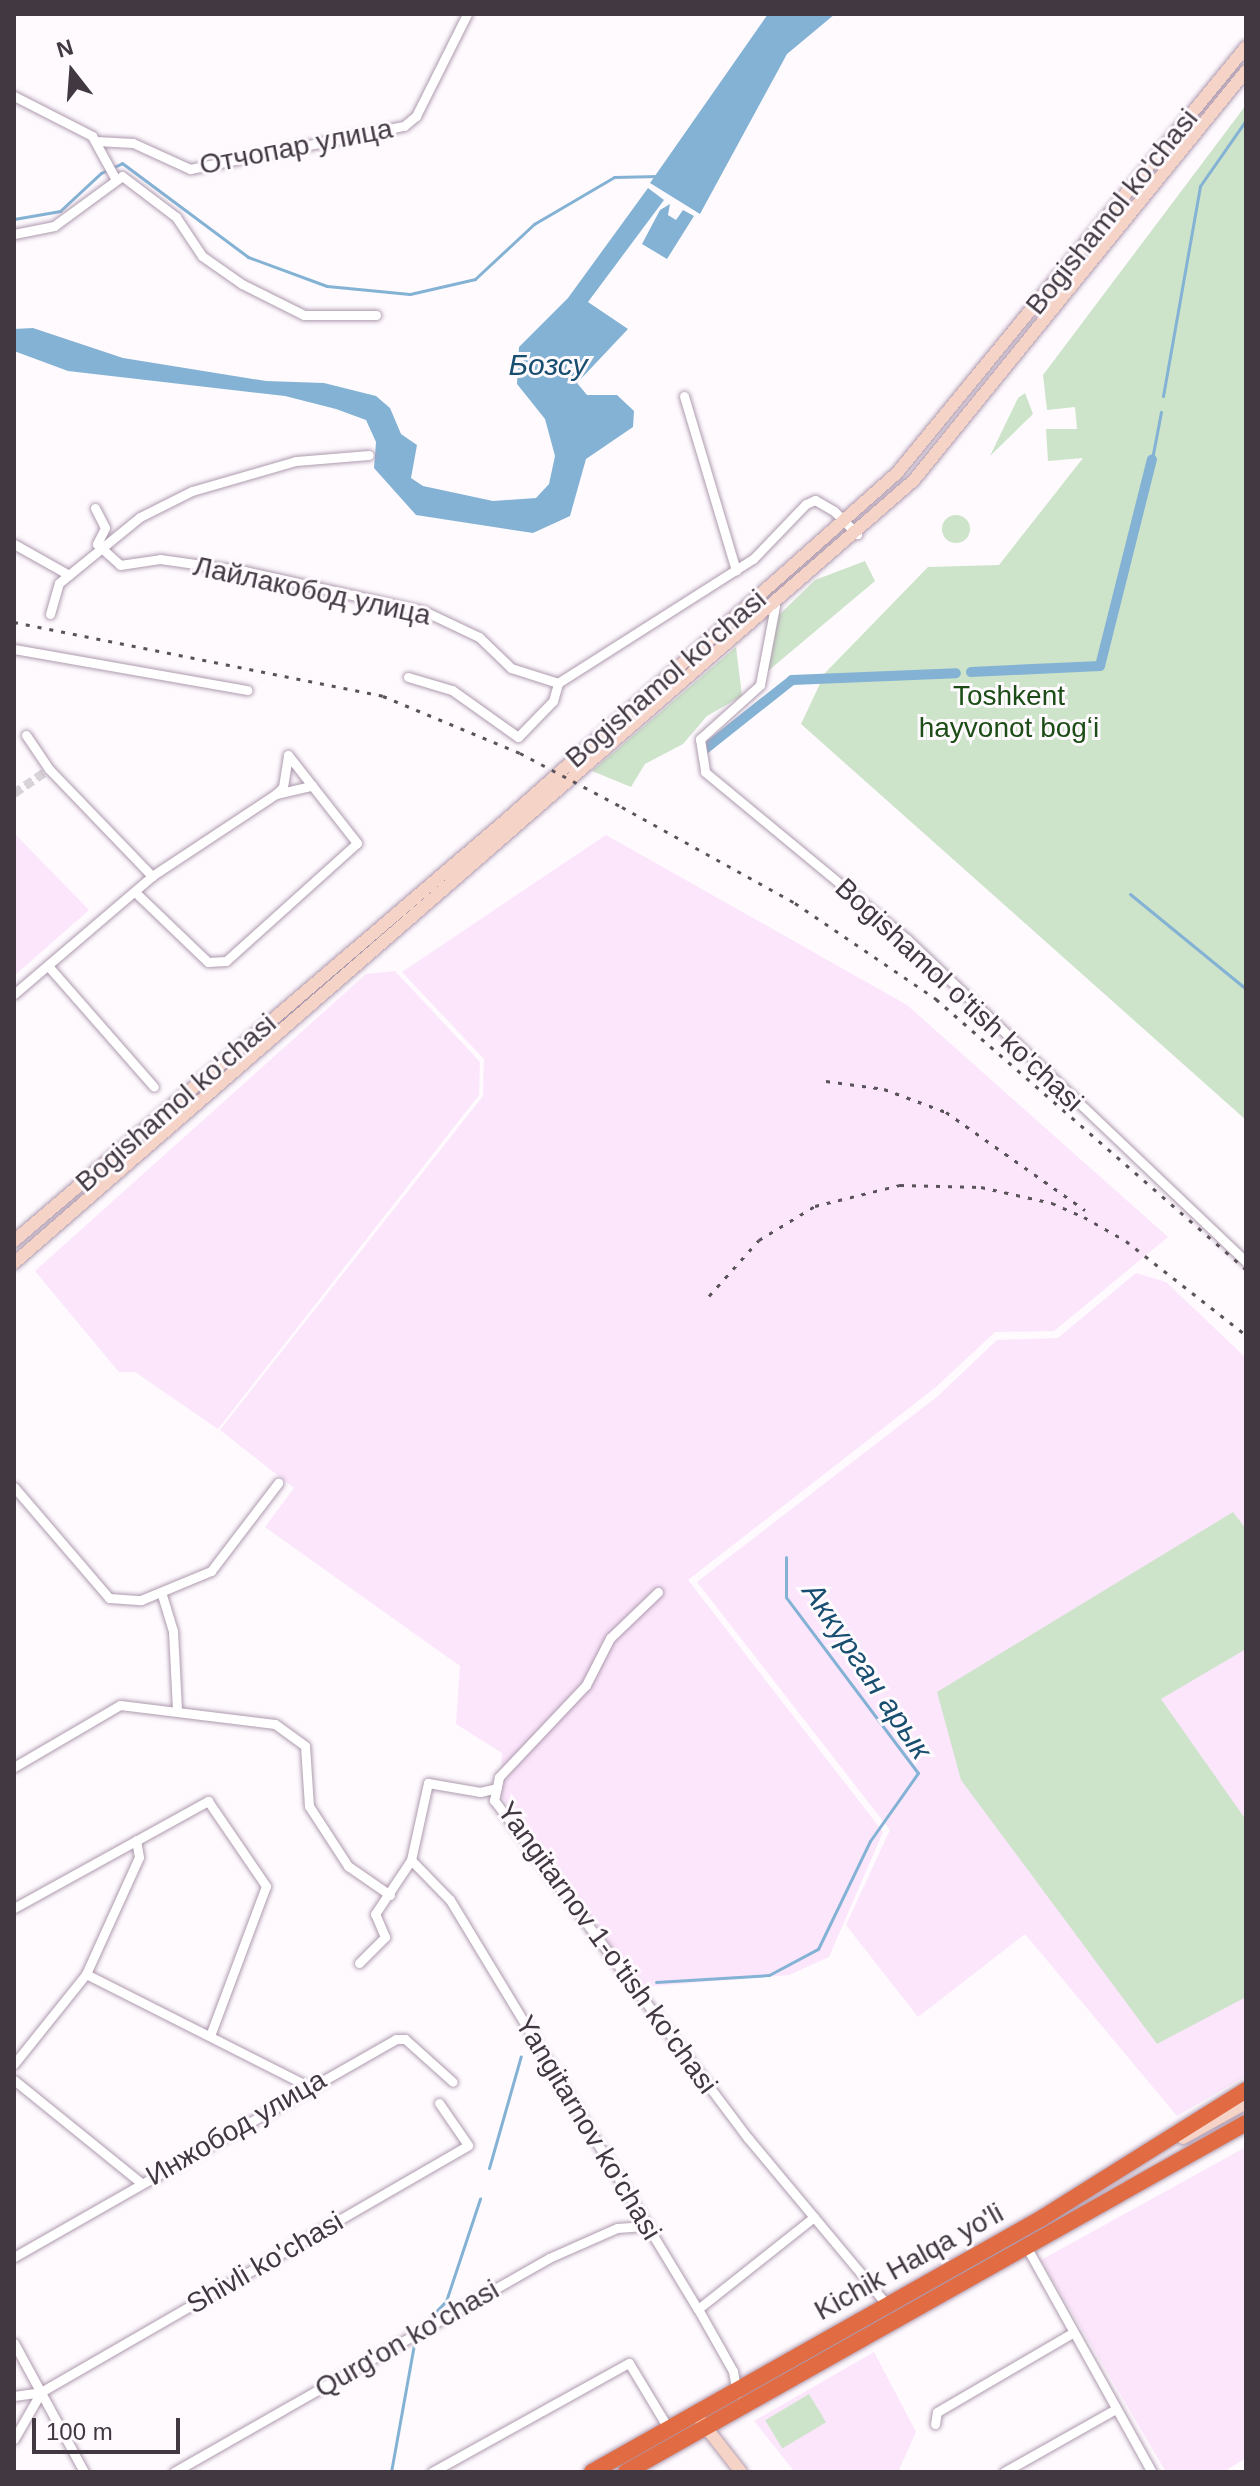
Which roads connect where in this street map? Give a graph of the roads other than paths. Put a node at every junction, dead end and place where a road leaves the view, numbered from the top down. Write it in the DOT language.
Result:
graph roads {
  1 [pos="467,14"];
  2 [pos="1246,47"];
  3 [pos="1246,71"];
  4 [pos="1215,85"];
  5 [pos="1227,95"];
  6 [pos="14,96"];
  7 [pos="96,141"];
  8 [pos="115,178"];
  9 [pos="14,234"];
  10 [pos="376,315"];
  11 [pos="684,396"];
  12 [pos="369,455"];
  13 [pos="95,508"];
  14 [pos="845,521"];
  15 [pos="857,534"];
  16 [pos="14,544"];
  17 [pos="101,550"];
  18 [pos="736,570"];
  19 [pos="69,575"];
  20 [pos="775,606"];
  21 [pos="50,614"];
  22 [pos="14,652"];
  23 [pos="408,677"];
  24 [pos="558,683"];
  25 [pos="247,690"];
  26 [pos="26,735"];
  27 [pos="312,786"];
  28 [pos="276,794"];
  29 [pos="152,876"];
  30 [pos="135,892"];
  31 [pos="49,967"];
  32 [pos="14,994"];
  33 [pos="154,1087"];
  34 [pos="129,1153"];
  35 [pos="29,1228"];
  36 [pos="40,1240"];
  37 [pos="14,1241"];
  38 [pos="1246,1262"];
  39 [pos="14,1263"];
  40 [pos="278,1483"];
  41 [pos="14,1487"];
  42 [pos="658,1592"];
  43 [pos="162,1595"];
  44 [pos="177,1710"];
  45 [pos="14,1767"];
  46 [pos="497,1788"];
  47 [pos="136,1840"];
  48 [pos="411,1860"];
  49 [pos="390,1895"];
  50 [pos="14,1908"];
  51 [pos="359,1963"];
  52 [pos="86,1974"];
  53 [pos="210,2036"];
  54 [pos="14,2064"];
  55 [pos="14,2080"];
  56 [pos="453,2082"];
  57 [pos="308,2086"];
  58 [pos="1246,2090"];
  59 [pos="439,2103"];
  60 [pos="1246,2103"];
  61 [pos="1246,2123"];
  62 [pos="140,2182"];
  63 [pos="1062,2206"];
  64 [pos="814,2217"];
  65 [pos="648,2226"];
  66 [pos="1022,2239"];
  67 [pos="14,2257"];
  68 [pos="887,2305"];
  69 [pos="698,2309"];
  70 [pos="1072,2333"];
  71 [pos="14,2343"];
  72 [pos="735,2389"];
  73 [pos="41,2392"];
  74 [pos="14,2396"];
  75 [pos="742,2408"];
  76 [pos="1116,2409"];
  77 [pos="696,2412"];
  78 [pos="935,2424"];
  79 [pos="668,2428"];
  80 [pos="706,2428"];
  81 [pos="14,2439"];
  82 [pos="84,2472"];
  83 [pos="174,2472"];
  84 [pos="432,2472"];
  85 [pos="592,2472"];
  86 [pos="626,2472"];
  87 [pos="741,2472"];
  88 [pos="1004,2472"];
  89 [pos="1152,2472"];
  1 -- 7 [label="street, Отчопар улица"];
  2 -- 4 [label="main road, Bogishamol ko'chasi"];
  3 -- 5 [label="main road, Bogishamol ko'chasi"];
  4 -- 5 [label="main road"];
  4 -- 14 [label="main road, Bogishamol ko'chasi"];
  5 -- 15 [label="main road, Bogishamol ko'chasi"];
  6 -- 7 [label="street, Отчопар улица"];
  7 -- 8 [label="street"];
  8 -- 9 [label="street"];
  8 -- 10 [label="street"];
  11 -- 18 [label="street"];
  12 -- 17 [label="street"];
  13 -- 17 [label="street"];
  14 -- 15 [label="street"];
  14 -- 18 [label="street"];
  14 -- 34 [label="main road, Bogishamol ko'chasi"];
  15 -- 20 [label="main road, Bogishamol ko'chasi"];
  16 -- 19 [label="street"];
  17 -- 19 [label="street"];
  17 -- 24 [label="street, Лайлакобод улица"];
  18 -- 24 [label="street"];
  19 -- 21 [label="street"];
  20 -- 34 [label="main road, Bogishamol ko'chasi"];
  20 -- 38 [label="street, Bogishamol o'tish ko'chasi"];
  22 -- 25 [label="street"];
  23 -- 24 [label="street"];
  26 -- 29 [label="street"];
  27 -- 28 [label="street"];
  27 -- 28 [label="street"];
  27 -- 30 [label="street"];
  28 -- 29 [label="street"];
  29 -- 30 [label="street"];
  30 -- 31 [label="street"];
  31 -- 32 [label="street"];
  31 -- 33 [label="street"];
  34 -- 35 [label="main road, Bogishamol ko'chasi"];
  34 -- 36 [label="main road, Bogishamol ko'chasi"];
  35 -- 36 [label="main road"];
  35 -- 37 [label="main road, Bogishamol ko'chasi"];
  36 -- 39 [label="main road, Bogishamol ko'chasi"];
  40 -- 43 [label="street"];
  41 -- 43 [label="street"];
  42 -- 46 [label="street, Yangitarnov 1-o'tish ko'chasi"];
  43 -- 44 [label="street"];
  44 -- 45 [label="street"];
  44 -- 49 [label="street"];
  46 -- 48 [label="street"];
  46 -- 64 [label="street, Yangitarnov 1-o'tish ko'chasi"];
  47 -- 50 [label="street"];
  47 -- 52 [label="street"];
  47 -- 53 [label="street"];
  48 -- 49 [label="street"];
  48 -- 65 [label="street, Yangitarnov ko'chasi"];
  49 -- 51 [label="street"];
  52 -- 53 [label="street"];
  52 -- 54 [label="street"];
  53 -- 57 [label="street"];
  55 -- 62 [label="street"];
  56 -- 57 [label="street, Инжобод улица"];
  57 -- 62 [label="street, Инжобод улица"];
  58 -- 63 [label="highway, Kichik Halqa yo'li"];
  59 -- 73 [label="street, Shivli ko'chasi"];
  60 -- 63 [label="main road"];
  61 -- 66 [label="highway, Kichik Halqa yo'li"];
  62 -- 67 [label="street, Инжобод улица"];
  63 -- 66 [label="highway, Kichik Halqa yo'li"];
  64 -- 68 [label="street, Yangitarnov 1-o'tish ko'chasi"];
  64 -- 69 [label="street"];
  65 -- 69 [label="street, Yangitarnov ko'chasi"];
  65 -- 83 [label="street, Qurg'on ko'chasi"];
  66 -- 68 [label="highway, Kichik Halqa yo'li"];
  66 -- 70 [label="street"];
  66 -- 75 [label="highway, Kichik Halqa yo'li"];
  68 -- 72 [label="highway, Kichik Halqa yo'li"];
  69 -- 72 [label="street, Yangitarnov ko'chasi"];
  70 -- 76 [label="street"];
  70 -- 78 [label="street"];
  71 -- 73 [label="street"];
  72 -- 75 [label="street, Yangitarnov ko'chasi"];
  72 -- 77 [label="highway, Kichik Halqa yo'li"];
  73 -- 74 [label="street, Shivli ko'chasi"];
  73 -- 81 [label="street"];
  73 -- 82 [label="street"];
  75 -- 80 [label="highway, Kichik Halqa yo'li"];
  76 -- 88 [label="street"];
  76 -- 89 [label="street"];
  77 -- 79 [label="highway, Kichik Halqa yo'li"];
  77 -- 80 [label="main road"];
  79 -- 84 [label="street"];
  79 -- 85 [label="highway, Kichik Halqa yo'li"];
  80 -- 86 [label="highway, Kichik Halqa yo'li"];
  80 -- 87 [label="main road"];
}
